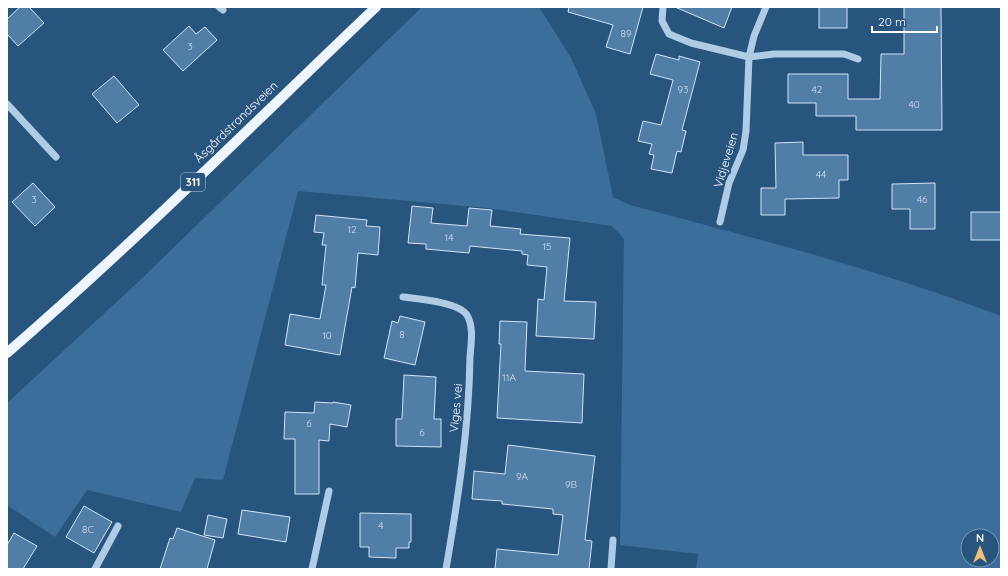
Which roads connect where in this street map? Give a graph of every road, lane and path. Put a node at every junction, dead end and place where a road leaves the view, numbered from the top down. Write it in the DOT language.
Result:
graph roads {
  1 [pos="376,7"];
  2 [pos="663,7"];
  3 [pos="766,7"];
  4 [pos="749,57"];
  5 [pos="858,59"];
  6 [pos="7,104"];
  7 [pos="56,157"];
  8 [pos="720,222"];
  9 [pos="404,297"];
  10 [pos="7,353"];
  11 [pos="329,491"];
  12 [pos="118,526"];
  13 [pos="612,540"];
  14 [pos="95,569"];
  15 [pos="312,569"];
  16 [pos="446,569"];
  17 [pos="611,569"];
  1 -- 10 [label="main road, Åsgårdstrandsveien / 311"];
  2 -- 4 [label="street"];
  3 -- 4 [label="street, Vidjeveien"];
  4 -- 5 [label="street"];
  4 -- 8 [label="street, Vidjeveien"];
  6 -- 7 [label="street"];
  9 -- 16 [label="street, Viges vei"];
  11 -- 15 [label="street"];
  12 -- 14 [label="street"];
  13 -- 17 [label="street"];
}
